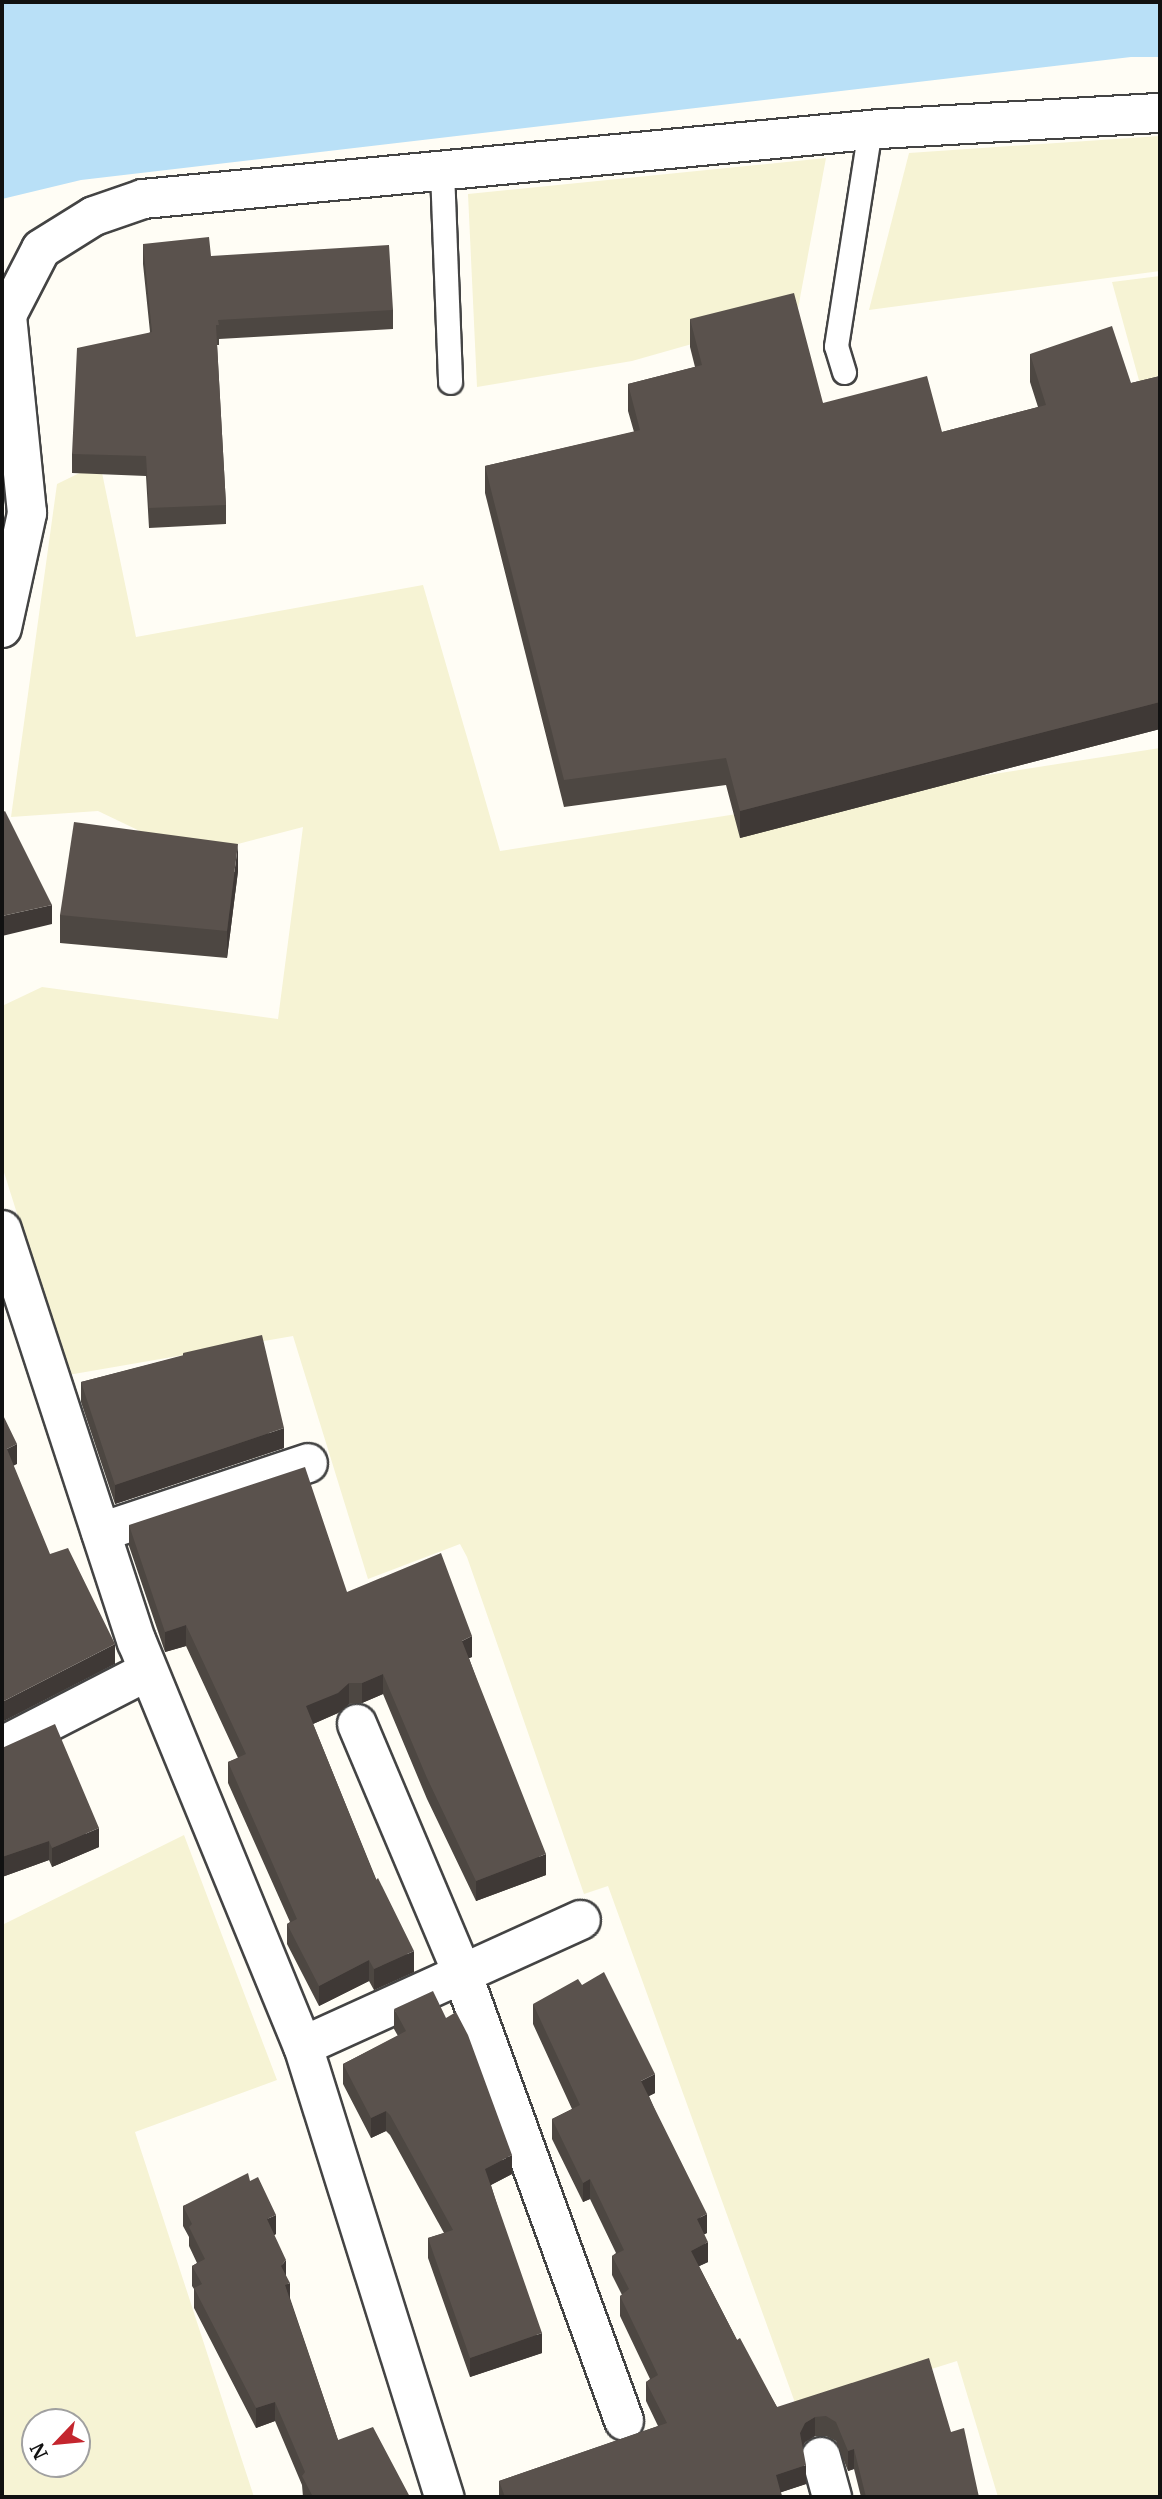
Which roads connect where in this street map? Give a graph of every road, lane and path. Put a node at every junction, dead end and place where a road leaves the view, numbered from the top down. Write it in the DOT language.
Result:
graph roads {
  1 [pos="1160,113"];
  2 [pos="870,130"];
  3 [pos="442,170"];
  4 [pos="844,372"];
  5 [pos="450,382"];
  6 [pos="2,628"];
  7 [pos="2,1230"];
  8 [pos="308,1463"];
  9 [pos="101,1532"];
  10 [pos="148,1671"];
  11 [pos="357,1724"];
  12 [pos="2,1745"];
  13 [pos="581,1920"];
  14 [pos="462,1973"];
  15 [pos="303,2046"];
  16 [pos="624,2421"];
  17 [pos="821,2457"];
  18 [pos="444,2497"];
  19 [pos="832,2497"];
  1 -- 2 [label="street"];
  2 -- 3 [label="street"];
  2 -- 4 [label="lane"];
  3 -- 5 [label="lane"];
  3 -- 6 [label="street"];
  7 -- 9 [label="street"];
  8 -- 9 [label="street"];
  9 -- 10 [label="street"];
  10 -- 12 [label="street"];
  10 -- 15 [label="street"];
  11 -- 14 [label="street"];
  13 -- 14 [label="street"];
  14 -- 15 [label="street"];
  14 -- 16 [label="street"];
  15 -- 18 [label="street"];
  17 -- 19 [label="street"];
}
